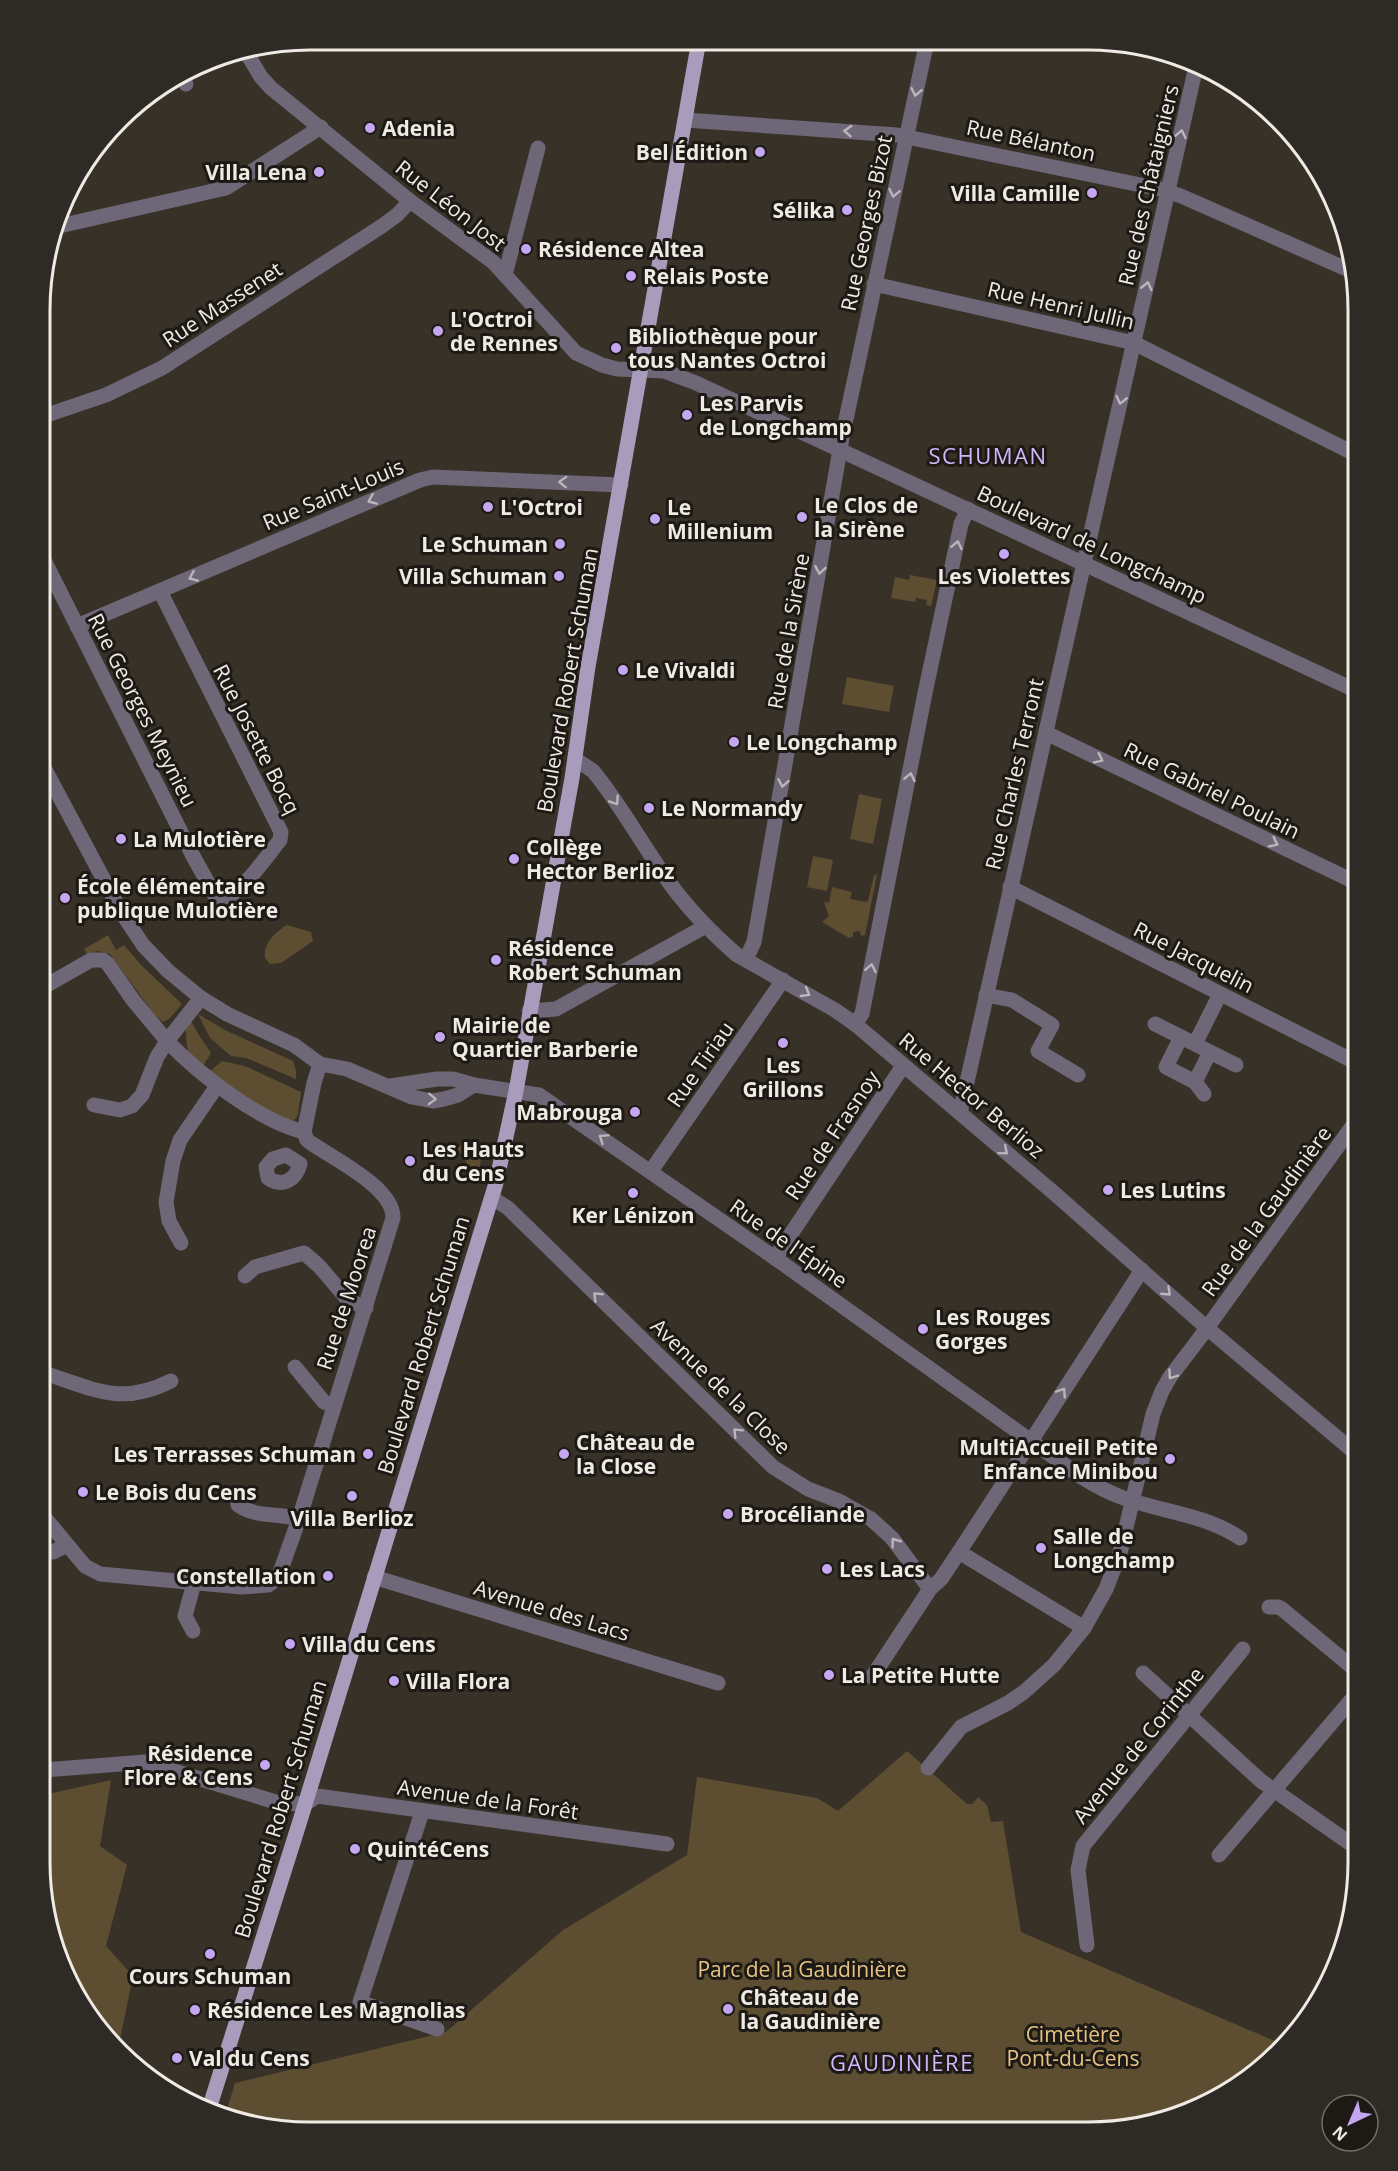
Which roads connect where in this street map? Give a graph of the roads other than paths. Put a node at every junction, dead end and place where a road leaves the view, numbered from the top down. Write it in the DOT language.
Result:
graph roads {
  1 [pos="697,50"];
  2 [pos="925,50"];
  3 [pos="248,56"];
  4 [pos="1195,72"];
  5 [pos="685,120"];
  6 [pos="321,127"];
  7 [pos="907,136"];
  8 [pos="538,148"];
  9 [pos="1169,191"];
  10 [pos="410,201"];
  11 [pos="63,226"];
  12 [pos="1345,268"];
  13 [pos="505,275"];
  14 [pos="874,284"];
  15 [pos="1134,343"];
  16 [pos="640,370"];
  17 [pos="50,414"];
  18 [pos="840,450"];
  19 [pos="1348,450"];
  20 [pos="621,485"];
  21 [pos="968,509"];
  22 [pos="1084,563"];
  23 [pos="50,572"];
  24 [pos="160,591"];
  25 [pos="77,626"];
  26 [pos="1348,687"];
  27 [pos="1046,733"];
  28 [pos="575,759"];
  29 [pos="50,779"];
  30 [pos="1348,879"];
  31 [pos="208,884"];
  32 [pos="1010,887"];
  33 [pos="706,926"];
  34 [pos="746,959"];
  35 [pos="783,980"];
  36 [pos="50,983"];
  37 [pos="986,994"];
  38 [pos="1220,994"];
  39 [pos="201,998"];
  40 [pos="529,1011"];
  41 [pos="855,1024"];
  42 [pos="1155,1024"];
  43 [pos="167,1041"];
  44 [pos="1188,1041"];
  45 [pos="1210,1052"];
  46 [pos="1348,1058"];
  47 [pos="320,1064"];
  48 [pos="903,1065"];
  49 [pos="1236,1065"];
  50 [pos="1078,1075"];
  51 [pos="474,1085"];
  52 [pos="217,1086"];
  53 [pos="390,1086"];
  54 [pos="516,1091"];
  55 [pos="94,1105"];
  56 [pos="960,1113"];
  57 [pos="1348,1132"];
  58 [pos="308,1138"];
  59 [pos="294,1160"];
  60 [pos="651,1171"];
  61 [pos="492,1198"];
  62 [pos="181,1243"];
  63 [pos="775,1258"];
  64 [pos="1142,1270"];
  65 [pos="245,1276"];
  66 [pos="366,1308"];
  67 [pos="1207,1328"];
  68 [pos="295,1367"];
  69 [pos="50,1376"];
  70 [pos="171,1381"];
  71 [pos="334,1406"];
  72 [pos="1031,1442"];
  73 [pos="1348,1447"];
  74 [pos="1134,1501"];
  75 [pos="238,1505"];
  76 [pos="299,1519"];
  77 [pos="50,1525"];
  78 [pos="1240,1538"];
  79 [pos="67,1545"];
  80 [pos="50,1552"];
  81 [pos="959,1552"];
  82 [pos="374,1577"];
  83 [pos="194,1583"];
  84 [pos="930,1589"];
  85 [pos="1269,1607"];
  86 [pos="1084,1628"];
  87 [pos="193,1631"];
  88 [pos="1244,1649"];
  89 [pos="1348,1664"];
  90 [pos="1143,1673"];
  91 [pos="872,1677"];
  92 [pos="718,1683"];
  93 [pos="1348,1704"];
  94 [pos="1189,1716"];
  95 [pos="928,1768"];
  96 [pos="50,1770"];
  97 [pos="1274,1790"];
  98 [pos="305,1804"];
  99 [pos="423,1812"];
  100 [pos="1348,1842"];
  101 [pos="667,1844"];
  102 [pos="1219,1855"];
  103 [pos="1087,1945"];
  104 [pos="437,2029"];
  105 [pos="211,2102"];
  1 -- 5 [label="main road, Boulevard Robert Schuman"];
  2 -- 7 [label="street, Rue Georges Bizot, one-way"];
  3 -- 6 [label="street, Rue Léon Jost"];
  9 -- 4 [label="street, Rue des Châtaigniers, one-way"];
  7 -- 5 [label="street, Rue Bélanton, one-way"];
  5 -- 16 [label="main road, Boulevard Robert Schuman"];
  6 -- 10 [label="street, Rue Léon Jost"];
  6 -- 11 [label="street"];
  7 -- 9 [label="street, Rue Bélanton"];
  7 -- 14 [label="street, Rue Georges Bizot, one-way"];
  8 -- 13 [label="street"];
  9 -- 12 [label="street, Rue Bélanton"];
  15 -- 9 [label="street, Rue des Châtaigniers, one-way"];
  10 -- 13 [label="street, Rue Léon Jost"];
  10 -- 17 [label="street, Rue Massenet"];
  13 -- 16 [label="street, Rue Léon Jost"];
  14 -- 15 [label="street, Rue Henri Jullin"];
  14 -- 18 [label="street, Rue Georges Bizot"];
  15 -- 19 [label="street, Rue Henri Jullin"];
  15 -- 22 [label="street, Rue des Châtaigniers, one-way"];
  16 -- 18 [label="street, Boulevard de Longchamp"];
  16 -- 20 [label="main road, Boulevard Robert Schuman"];
  18 -- 21 [label="street, Boulevard de Longchamp"];
  18 -- 34 [label="street, Rue de la Sirène, one-way"];
  20 -- 24 [label="street, Rue Saint-Louis, one-way"];
  20 -- 28 [label="main road, Boulevard Robert Schuman"];
  21 -- 22 [label="street, Boulevard de Longchamp"];
  41 -- 21 [label="street, one-way"];
  22 -- 26 [label="street, Boulevard de Longchamp"];
  22 -- 27 [label="street, Rue Charles Terront"];
  23 -- 25 [label="street, Rue Georges Meynieu"];
  24 -- 25 [label="street, Rue Saint-Louis"];
  24 -- 31 [label="street, Rue Josette Bocq"];
  25 -- 31 [label="street, Rue Georges Meynieu"];
  27 -- 30 [label="street, Rue Gabriel Poulain, one-way"];
  27 -- 32 [label="street, Rue Charles Terront"];
  28 -- 33 [label="street, Rue Hector Berlioz, one-way"];
  28 -- 40 [label="main road, Boulevard Robert Schuman"];
  29 -- 39 [label="street"];
  32 -- 37 [label="street, Rue Charles Terront"];
  32 -- 38 [label="street, Rue Jacquelin"];
  33 -- 34 [label="street, Rue Hector Berlioz"];
  33 -- 40 [label="street"];
  34 -- 35 [label="street, Rue Hector Berlioz"];
  35 -- 41 [label="street, Rue Hector Berlioz, one-way"];
  35 -- 60 [label="street, Rue Tiriau"];
  36 -- 43 [label="street, Rue de Moorea"];
  37 -- 50 [label="street"];
  37 -- 56 [label="street, Rue Charles Terront"];
  38 -- 44 [label="street"];
  38 -- 46 [label="street, Rue Jacquelin"];
  39 -- 43 [label="street"];
  39 -- 47 [label="street"];
  40 -- 54 [label="main road, Boulevard Robert Schuman"];
  41 -- 48 [label="street, Rue Hector Berlioz"];
  42 -- 44 [label="street"];
  43 -- 52 [label="street, Rue de Moorea"];
  43 -- 55 [label="street"];
  44 -- 45 [label="street"];
  44 -- 45 [label="street"];
  45 -- 49 [label="street"];
  47 -- 53 [label="street"];
  47 -- 58 [label="street"];
  48 -- 56 [label="street, Rue Hector Berlioz"];
  48 -- 63 [label="street, Rue de Frasnoy"];
  51 -- 53 [label="street, Rue de l'Épine"];
  53 -- 51 [label="street, one-way"];
  51 -- 54 [label="street, Rue de l'Épine"];
  52 -- 58 [label="street, Rue de Moorea"];
  52 -- 62 [label="street"];
  60 -- 54 [label="street, Rue de l'Épine, one-way"];
  54 -- 61 [label="main road, Boulevard Robert Schuman"];
  56 -- 64 [label="street, Rue Hector Berlioz, one-way"];
  57 -- 67 [label="street, Rue de la Gaudinière"];
  58 -- 59 [label="street"];
  58 -- 66 [label="street, Rue de Moorea"];
  60 -- 63 [label="street, Rue de l'Épine"];
  61 -- 82 [label="main road, Boulevard Robert Schuman"];
  84 -- 61 [label="street, Avenue de la Close, one-way"];
  63 -- 72 [label="street, Rue de l'Épine"];
  64 -- 67 [label="street, Rue Hector Berlioz, one-way"];
  72 -- 64 [label="street, one-way"];
  65 -- 66 [label="street"];
  66 -- 71 [label="street, Rue de Moorea"];
  67 -- 73 [label="street, Rue Hector Berlioz"];
  67 -- 74 [label="street, Rue de la Gaudinière, one-way"];
  68 -- 71 [label="street"];
  69 -- 70 [label="street"];
  71 -- 76 [label="street, Rue de Moorea"];
  72 -- 74 [label="street, Rue de l'Épine"];
  72 -- 81 [label="street"];
  74 -- 78 [label="street, Rue de l'Épine"];
  74 -- 86 [label="street, Rue de la Gaudinière"];
  75 -- 76 [label="street"];
  76 -- 83 [label="street, Rue de Moorea"];
  77 -- 79 [label="street"];
  79 -- 80 [label="street"];
  79 -- 83 [label="street"];
  81 -- 84 [label="street"];
  81 -- 86 [label="street"];
  82 -- 92 [label="street, Avenue des Lacs"];
  82 -- 98 [label="main road, Boulevard Robert Schuman"];
  83 -- 87 [label="street"];
  84 -- 91 [label="street"];
  85 -- 89 [label="street"];
  86 -- 95 [label="street, Rue de la Gaudinière"];
  88 -- 94 [label="street, Avenue de Corinthe"];
  90 -- 94 [label="street"];
  93 -- 97 [label="street"];
  94 -- 97 [label="street"];
  94 -- 103 [label="street, Avenue de Corinthe"];
  96 -- 98 [label="street, Avenue de la Forêt"];
  97 -- 100 [label="street"];
  97 -- 102 [label="street"];
  98 -- 99 [label="street, Avenue de la Forêt"];
  98 -- 105 [label="main road, Boulevard Robert Schuman"];
  99 -- 101 [label="street, Avenue de la Forêt"];
  99 -- 104 [label="street"];
}
